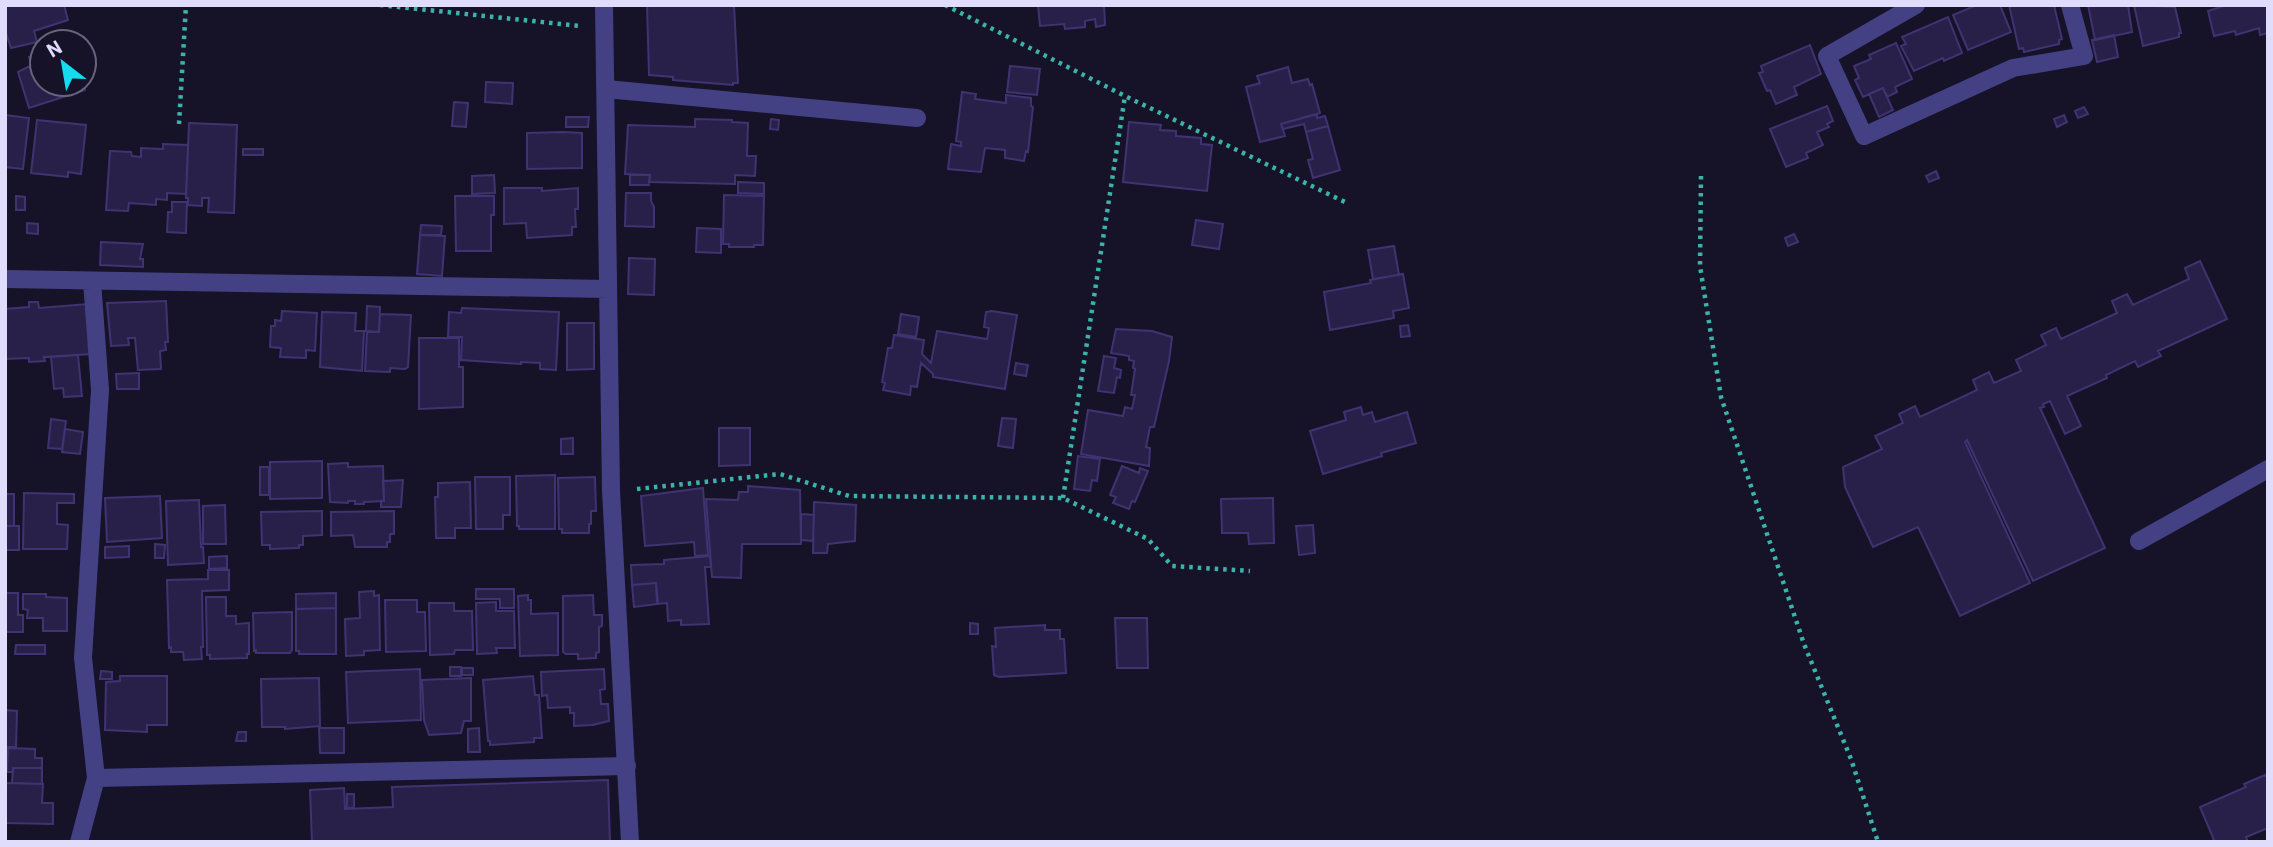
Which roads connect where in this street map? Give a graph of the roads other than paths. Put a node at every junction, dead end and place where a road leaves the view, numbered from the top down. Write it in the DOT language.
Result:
graph roads {
  1 [pos="604,5"];
  2 [pos="1916,5"];
  3 [pos="2070,5"];
  4 [pos="606,89"];
  5 [pos="918,118"];
  6 [pos="5,279"];
  7 [pos="92,281"];
  8 [pos="608,289"];
  9 [pos="2268,469"];
  10 [pos="2139,541"];
  11 [pos="627,766"];
  12 [pos="96,778"];
  13 [pos="79,842"];
  14 [pos="631,842"];
  1 -- 4 [label="street"];
  2 -- 3 [label="street"];
  4 -- 5 [label="street"];
  4 -- 8 [label="street"];
  6 -- 7 [label="street"];
  7 -- 8 [label="street"];
  7 -- 12 [label="street"];
  8 -- 11 [label="street"];
  9 -- 10 [label="street"];
  11 -- 12 [label="street"];
  11 -- 14 [label="street"];
  12 -- 13 [label="street"];
}
